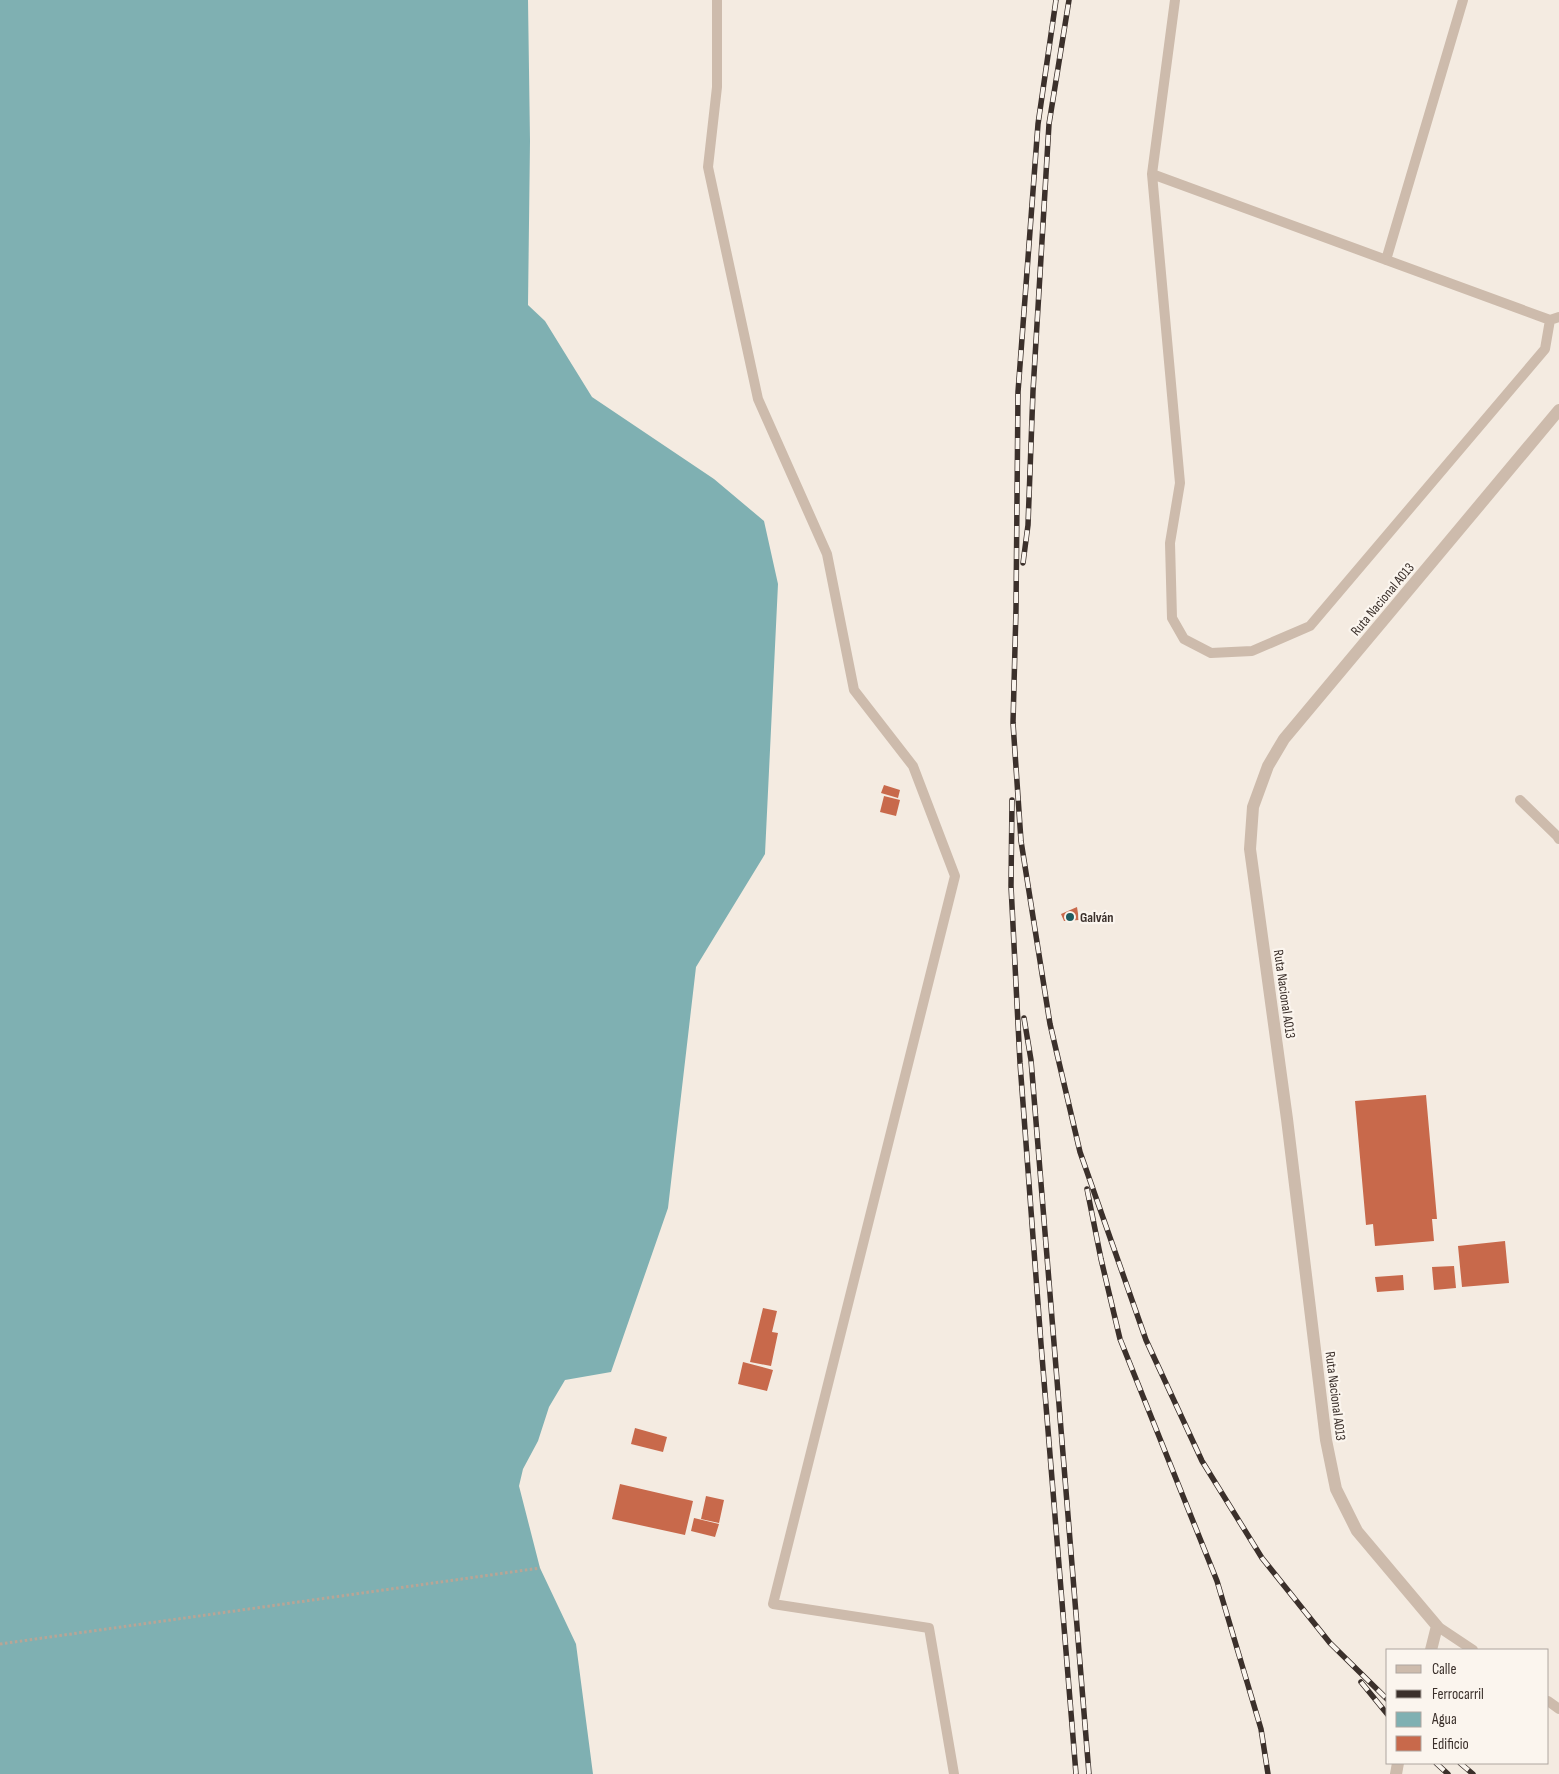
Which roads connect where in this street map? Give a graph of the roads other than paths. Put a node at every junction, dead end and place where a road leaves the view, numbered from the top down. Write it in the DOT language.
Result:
graph roads {
  1 [pos="717,0"];
  2 [pos="1175,0"];
  3 [pos="1463,0"];
  4 [pos="1152,174"];
  5 [pos="1386,260"];
  6 [pos="1554,319"];
  7 [pos="1559,410"];
  8 [pos="1520,800"];
  9 [pos="1559,839"];
  10 [pos="1437,1626"];
  11 [pos="1431,1649"];
  12 [pos="1472,1649"];
  13 [pos="954,1774"];
  1 -- 13 [label="lane"];
  2 -- 4 [label="lane"];
  3 -- 5 [label="lane"];
  4 -- 5 [label="lane"];
  4 -- 6 [label="lane"];
  5 -- 6 [label="lane"];
  7 -- 10 [label="street, Ruta Nacional A013"];
  8 -- 9 [label="lane"];
  10 -- 11 [label="street"];
  10 -- 12 [label="lane"];
}
